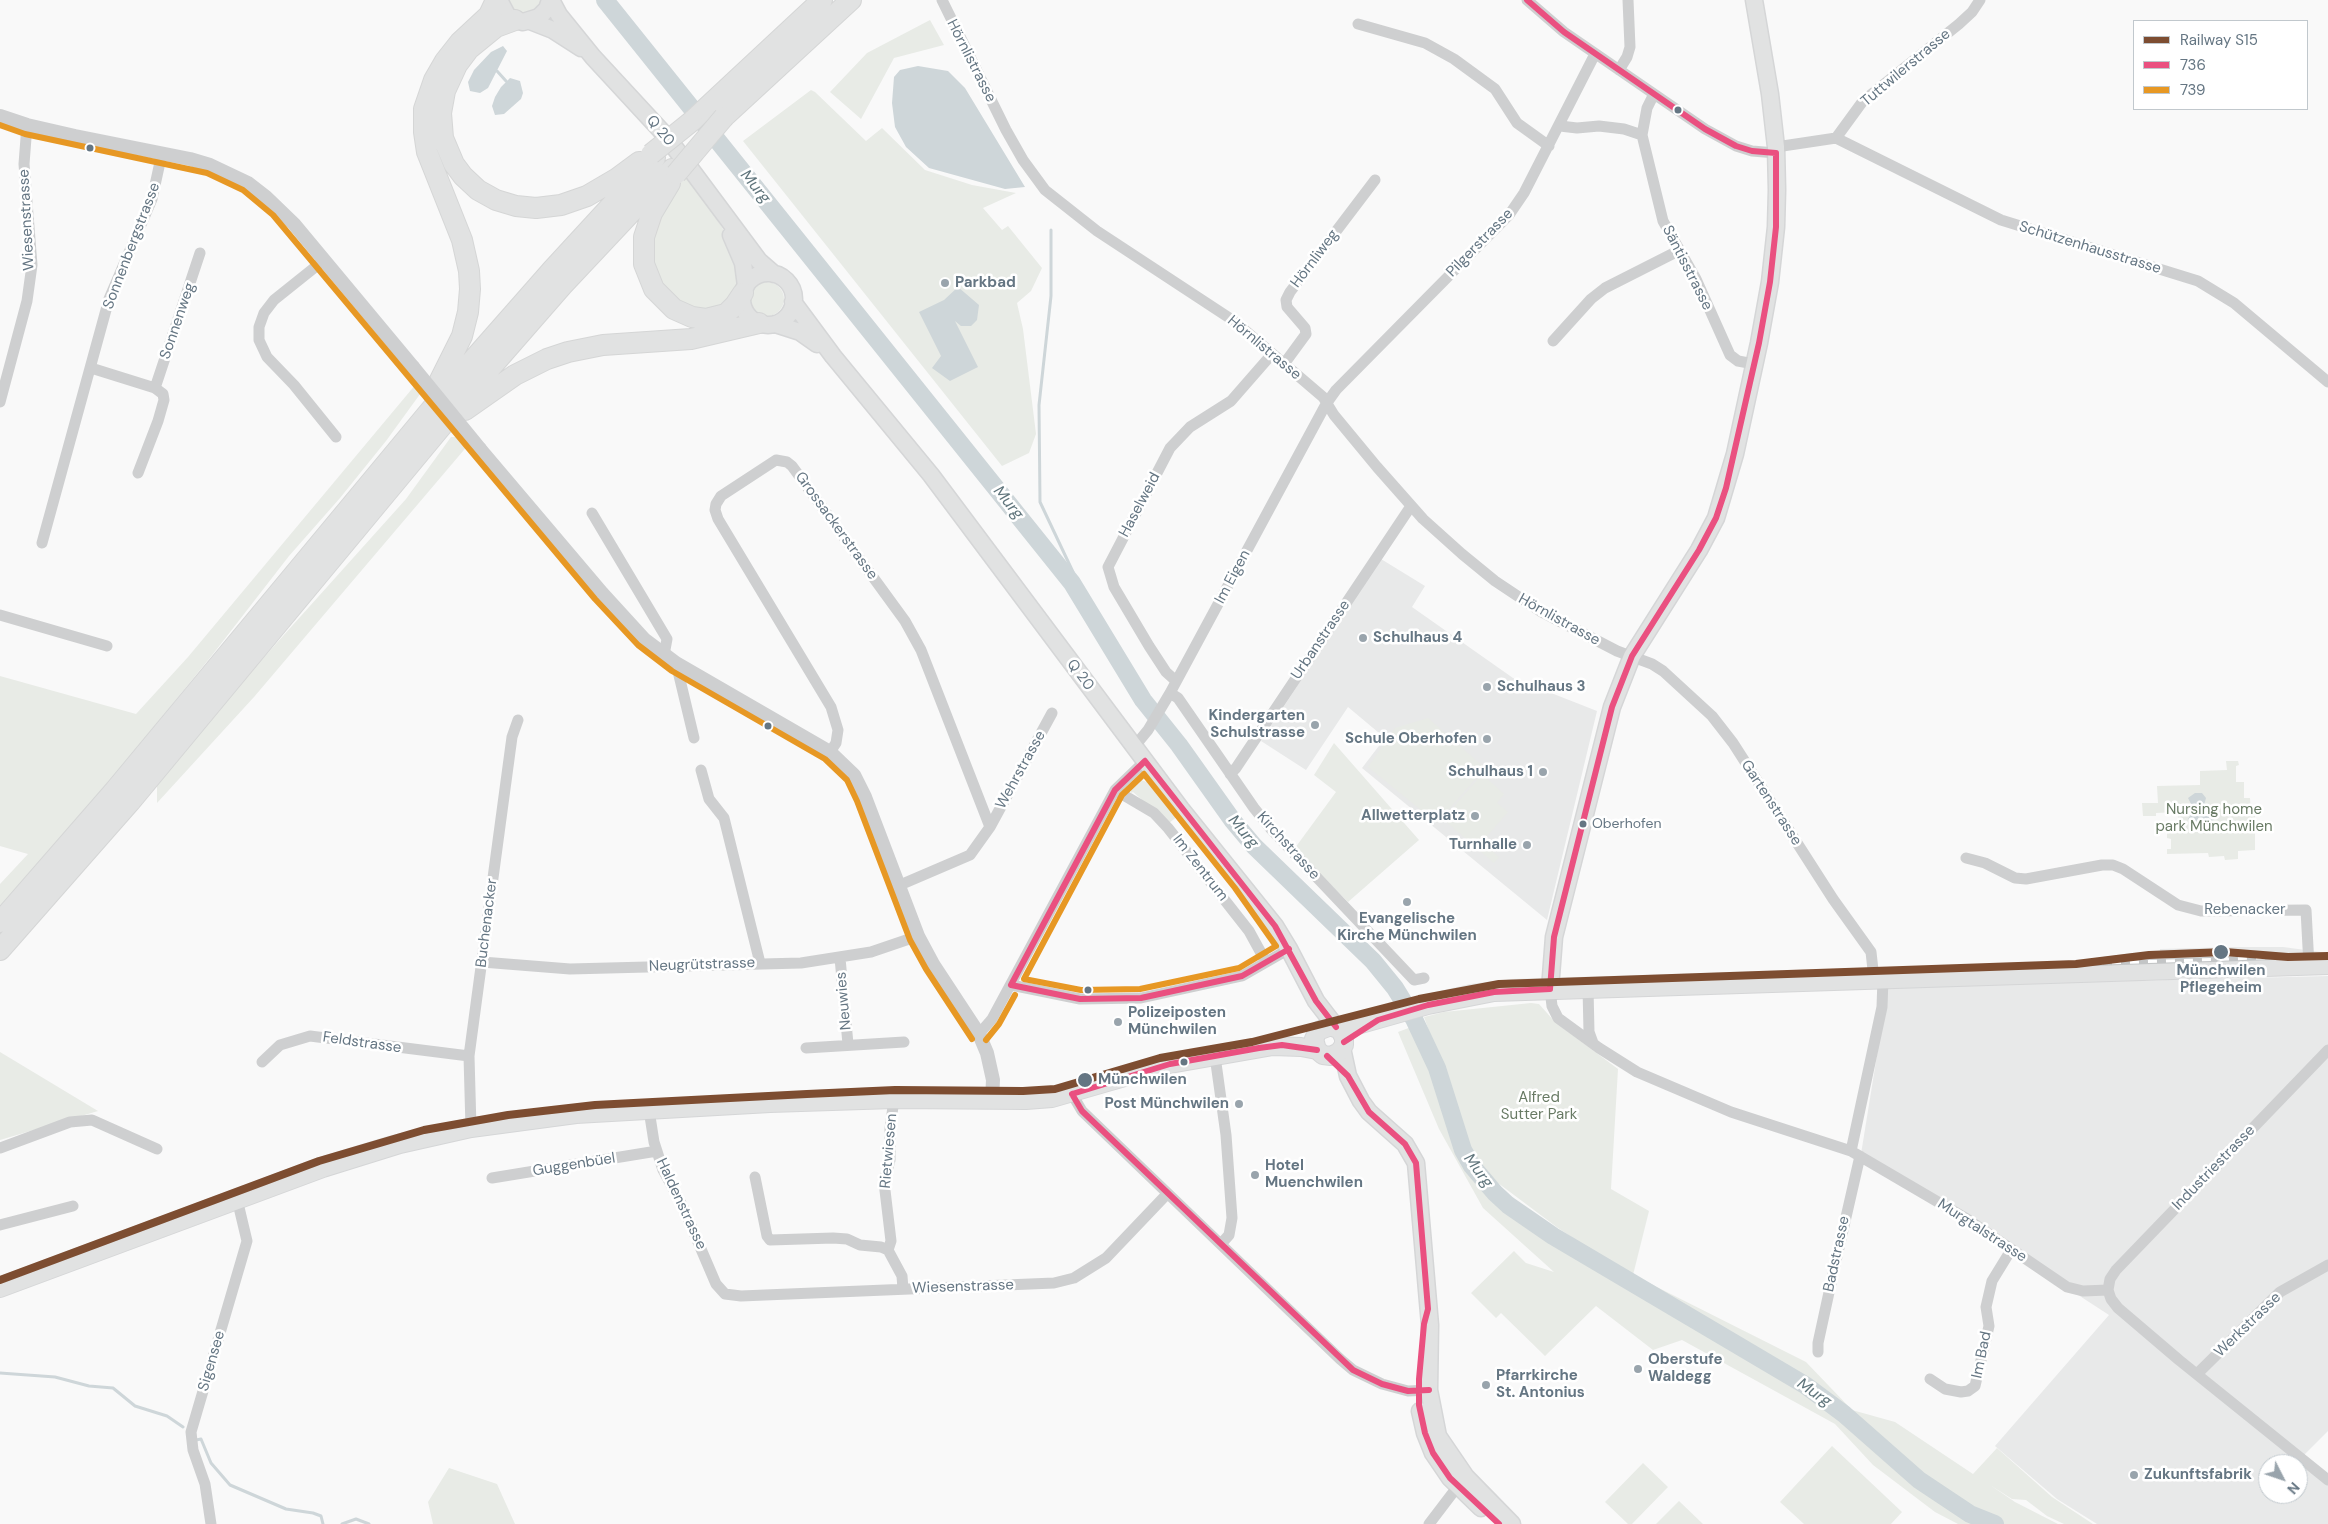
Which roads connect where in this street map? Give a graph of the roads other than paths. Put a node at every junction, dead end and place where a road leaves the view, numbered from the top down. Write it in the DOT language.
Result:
graph roads {
  1 [pos="498,0"];
  2 [pos="551,0"];
  3 [pos="822,0"];
  4 [pos="851,0"];
  5 [pos="942,0"];
  6 [pos="1527,0"];
  7 [pos="1628,0"];
  8 [pos="1754,0"];
  9 [pos="1980,0"];
  10 [pos="523,21"];
  11 [pos="1358,24"];
  12 [pos="1595,54"];
  13 [pos="593,57"];
  14 [pos="1619,70"];
  15 [pos="1654,94"];
  16 [pos="718,109"];
  17 [pos="0,116"];
  18 [pos="27,125"];
  19 [pos="1560,126"];
  20 [pos="1642,136"];
  21 [pos="1836,138"];
  22 [pos="1549,146"];
  23 [pos="1776,150"];
  24 [pos="162,153"];
  25 [pos="664,164"];
  26 [pos="1374,180"];
  27 [pos="719,211"];
  28 [pos="1678,250"];
  29 [pos="200,253"];
  30 [pos="324,260"];
  31 [pos="774,274"];
  32 [pos="744,289"];
  33 [pos="793,302"];
  34 [pos="767,323"];
  35 [pos="1553,342"];
  36 [pos="1272,354"];
  37 [pos="833,356"];
  38 [pos="1284,364"];
  39 [pos="1754,364"];
  40 [pos="91,368"];
  41 [pos="2328,382"];
  42 [pos="155,388"];
  43 [pos="0,402"];
  44 [pos="1326,404"];
  45 [pos="425,430"];
  46 [pos="336,437"];
  47 [pos="138,473"];
  48 [pos="1412,506"];
  49 [pos="592,513"];
  50 [pos="42,543"];
  51 [pos="0,615"];
  52 [pos="107,646"];
  53 [pos="664,655"];
  54 [pos="1632,656"];
  55 [pos="676,663"];
  56 [pos="1176,681"];
  57 [pos="1170,693"];
  58 [pos="1052,713"];
  59 [pos="518,720"];
  60 [pos="694,738"];
  61 [pos="1134,747"];
  62 [pos="830,752"];
  63 [pos="1145,761"];
  64 [pos="701,770"];
  65 [pos="1230,774"];
  66 [pos="1115,790"];
  67 [pos="990,827"];
  68 [pos="1966,858"];
  69 [pos="900,885"];
  70 [pos="0,922"];
  71 [pos="918,936"];
  72 [pos="1289,949"];
  73 [pos="0,950"];
  74 [pos="840,958"];
  75 [pos="482,962"];
  76 [pos="1266,962"];
  77 [pos="760,963"];
  78 [pos="2328,965"];
  79 [pos="2309,966"];
  80 [pos="1424,978"];
  81 [pos="1879,979"];
  82 [pos="1011,985"];
  83 [pos="1588,988"];
  84 [pos="1550,989"];
  85 [pos="979,1034"];
  86 [pos="1330,1040"];
  87 [pos="904,1042"];
  88 [pos="1593,1043"];
  89 [pos="848,1044"];
  90 [pos="806,1048"];
  91 [pos="2328,1050"];
  92 [pos="469,1056"];
  93 [pos="1215,1056"];
  94 [pos="262,1062"];
  95 [pos="1072,1094"];
  96 [pos="894,1099"];
  97 [pos="992,1100"];
  98 [pos="649,1110"];
  99 [pos="471,1128"];
  100 [pos="0,1148"];
  101 [pos="157,1149"];
  102 [pos="656,1151"];
  103 [pos="1856,1154"];
  104 [pos="755,1177"];
  105 [pos="492,1178"];
  106 [pos="1167,1194"];
  107 [pos="237,1199"];
  108 [pos="73,1206"];
  109 [pos="0,1225"];
  110 [pos="1221,1244"];
  111 [pos="888,1250"];
  112 [pos="2011,1250"];
  113 [pos="2328,1265"];
  114 [pos="0,1288"];
  115 [pos="903,1289"];
  116 [pos="2108,1290"];
  117 [pos="725,1294"];
  118 [pos="1818,1352"];
  119 [pos="2197,1374"];
  120 [pos="1930,1379"];
  121 [pos="1424,1390"];
  122 [pos="2328,1480"];
  123 [pos="1462,1482"];
  124 [pos="211,1524"];
  125 [pos="1429,1524"];
  126 [pos="1499,1524"];
  127 [pos="1512,1524"];
  1 -- 10 [label="main road, Q 20"];
  1 -- 45 [label="highway"];
  2 -- 10 [label="main road, Q 20"];
  2 -- 13 [label="main road, Q 20"];
  3 -- 16 [label="highway"];
  4 -- 16 [label="highway"];
  5 -- 36 [label="street, Hörnlistrasse"];
  6 -- 12 [label="street"];
  7 -- 14 [label="street"];
  8 -- 23 [label="main road"];
  9 -- 21 [label="street, Tuttwilerstrasse"];
  10 -- 13 [label="main road, Q 20"];
  10 -- 25 [label="highway"];
  11 -- 22 [label="street"];
  12 -- 14 [label="street"];
  12 -- 19 [label="street, Pilgerstrasse"];
  13 -- 27 [label="main road, Q 20"];
  14 -- 15 [label="street"];
  15 -- 20 [label="street, Säntisstrasse"];
  15 -- 23 [label="street"];
  16 -- 25 [label="highway, bridge"];
  16 -- 25 [label="highway, bridge"];
  17 -- 18 [label="street"];
  18 -- 24 [label="street"];
  18 -- 43 [label="street, Wiesenstrasse"];
  19 -- 20 [label="street"];
  19 -- 22 [label="street, Pilgerstrasse"];
  20 -- 28 [label="street, Säntisstrasse"];
  21 -- 23 [label="street"];
  21 -- 41 [label="street, Schützenhausstrasse"];
  22 -- 44 [label="street, Pilgerstrasse"];
  23 -- 39 [label="main road"];
  24 -- 30 [label="street"];
  24 -- 40 [label="street, Sonnenbergstrasse"];
  25 -- 32 [label="highway"];
  25 -- 45 [label="highway"];
  26 -- 38 [label="street, Hörnliweg"];
  27 -- 31 [label="main road, Q 20"];
  27 -- 32 [label="main road, Q 20"];
  28 -- 35 [label="street"];
  28 -- 39 [label="street, Säntisstrasse"];
  29 -- 42 [label="street, Sonnenweg"];
  30 -- 46 [label="street"];
  30 -- 53 [label="street, bridge"];
  31 -- 32 [label="main road"];
  31 -- 33 [label="main road, Q 20"];
  32 -- 34 [label="main road, Q 20"];
  33 -- 34 [label="main road"];
  33 -- 37 [label="main road, Q 20"];
  34 -- 37 [label="main road, Q 20"];
  34 -- 45 [label="highway"];
  36 -- 38 [label="street, Hörnlistrasse"];
  36 -- 56 [label="street, Haselweid"];
  37 -- 61 [label="main road, Q 20"];
  38 -- 44 [label="street, Hörnlistrasse"];
  39 -- 54 [label="main road"];
  40 -- 42 [label="street"];
  40 -- 50 [label="street, Sonnenbergstrasse"];
  42 -- 47 [label="street"];
  44 -- 48 [label="street, Hörnlistrasse"];
  44 -- 56 [label="street, Im Eigen"];
  45 -- 70 [label="highway"];
  45 -- 73 [label="highway"];
  48 -- 54 [label="street, Hörnlistrasse"];
  48 -- 65 [label="street, Urbanstrasse"];
  49 -- 53 [label="street"];
  51 -- 52 [label="street"];
  53 -- 55 [label="street"];
  54 -- 81 [label="street, Gartenstrasse"];
  54 -- 84 [label="main road"];
  55 -- 60 [label="street"];
  55 -- 62 [label="street"];
  56 -- 57 [label="street, Im Eigen"];
  57 -- 61 [label="street, Im Eigen"];
  57 -- 65 [label="street, Kirchstrasse"];
  58 -- 67 [label="street, Wehrstrasse"];
  59 -- 75 [label="street, Buchenacker"];
  61 -- 63 [label="main road, Q 20"];
  62 -- 67 [label="street, Grossackerstrasse"];
  62 -- 69 [label="street"];
  63 -- 66 [label="street"];
  63 -- 72 [label="main road, Q 20"];
  64 -- 77 [label="street"];
  65 -- 80 [label="street, Kirchstrasse"];
  66 -- 76 [label="street, Im Zentrum"];
  66 -- 82 [label="street"];
  67 -- 69 [label="street"];
  68 -- 79 [label="street, Rebenacker"];
  69 -- 71 [label="street"];
  71 -- 74 [label="street, Neugrütstrasse"];
  71 -- 85 [label="street"];
  72 -- 76 [label="street"];
  72 -- 86 [label="main road, Q 20"];
  74 -- 77 [label="street, Neugrütstrasse"];
  74 -- 89 [label="street, Neuwies"];
  75 -- 77 [label="street, Neugrütstrasse"];
  75 -- 92 [label="street, Buchenacker"];
  76 -- 82 [label="street"];
  78 -- 79 [label="main road"];
  79 -- 81 [label="main road"];
  81 -- 83 [label="main road"];
  81 -- 103 [label="street, Badstrasse"];
  82 -- 85 [label="street"];
  83 -- 84 [label="main road"];
  83 -- 88 [label="street"];
  84 -- 86 [label="main road"];
  84 -- 88 [label="street, Murgtalstrasse"];
  85 -- 97 [label="street"];
  86 -- 93 [label="main road"];
  86 -- 121 [label="main road, Q 20"];
  87 -- 89 [label="street, Neuwies"];
  88 -- 103 [label="street, Murgtalstrasse"];
  89 -- 90 [label="street, Neuwies"];
  91 -- 116 [label="street, Industriestrasse"];
  92 -- 94 [label="street, Feldstrasse"];
  92 -- 99 [label="street, Buchenacker"];
  93 -- 95 [label="main road"];
  93 -- 110 [label="street"];
  95 -- 97 [label="main road"];
  95 -- 106 [label="street"];
  96 -- 97 [label="main road"];
  96 -- 98 [label="main road"];
  96 -- 111 [label="street, Rietwiesen"];
  98 -- 99 [label="main road"];
  98 -- 102 [label="street, Haldenstrasse"];
  99 -- 107 [label="main road"];
  100 -- 101 [label="street"];
  102 -- 105 [label="street, Guggenbüel"];
  102 -- 117 [label="street, Haldenstrasse"];
  103 -- 112 [label="street, Murgtalstrasse"];
  103 -- 118 [label="street, Badstrasse"];
  104 -- 111 [label="street"];
  106 -- 110 [label="street"];
  106 -- 115 [label="street, Wiesenstrasse"];
  107 -- 114 [label="main road"];
  107 -- 124 [label="street, Sigensee"];
  108 -- 109 [label="street"];
  110 -- 121 [label="street"];
  111 -- 115 [label="street"];
  112 -- 116 [label="street, Murgtalstrasse"];
  112 -- 120 [label="street, Im Bad"];
  113 -- 119 [label="street, Werkstrasse"];
  115 -- 117 [label="street, Wiesenstrasse"];
  116 -- 119 [label="street"];
  119 -- 122 [label="street"];
  121 -- 123 [label="main road, Q 20"];
  123 -- 125 [label="street"];
  123 -- 126 [label="main road"];
  123 -- 127 [label="main road"];
}
